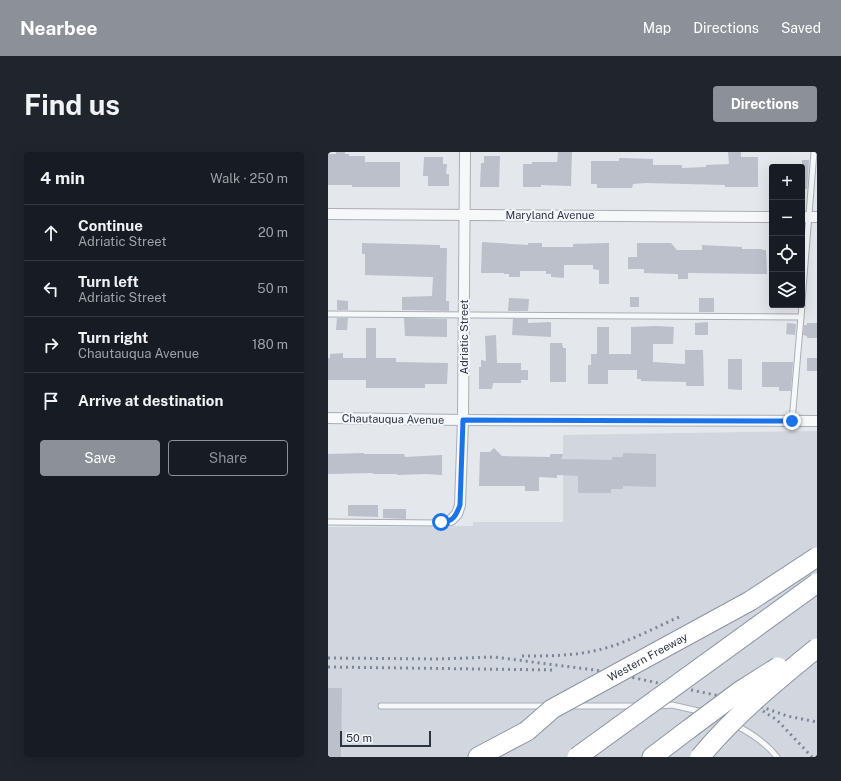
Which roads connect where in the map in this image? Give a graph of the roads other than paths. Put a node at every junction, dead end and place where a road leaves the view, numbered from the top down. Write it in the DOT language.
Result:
graph roads {
  1 [pos="465,152"];
  2 [pos="814,152"];
  3 [pos="328,214"];
  4 [pos="464,215"];
  5 [pos="769,217"];
  6 [pos="809,217"];
  7 [pos="804,272"];
  8 [pos="802,308"];
  9 [pos="328,314"];
  10 [pos="464,315"];
  11 [pos="801,317"];
  12 [pos="328,418"];
  13 [pos="463,420"];
  14 [pos="792,421"];
  15 [pos="817,421"];
  16 [pos="452,520"];
  17 [pos="328,522"];
  18 [pos="817,557"];
  19 [pos="817,583"];
  20 [pos="817,642"];
  21 [pos="817,648"];
  22 [pos="381,706"];
  23 [pos="719,717"];
  24 [pos="725,720"];
  25 [pos="478,757"];
  26 [pos="577,757"];
  27 [pos="652,757"];
  28 [pos="700,757"];
  29 [pos="777,757"];
  1 -- 4 [label="street, Adriatic Street"];
  2 -- 6 [label="lane"];
  3 -- 4 [label="street, Maryland Avenue"];
  4 -- 5 [label="street, Maryland Avenue"];
  4 -- 10 [label="street, Adriatic Street"];
  6 -- 7 [label="lane"];
  8 -- 11 [label="lane"];
  9 -- 10 [label="lane"];
  10 -- 11 [label="lane"];
  10 -- 13 [label="street, Adriatic Street"];
  11 -- 14 [label="lane"];
  12 -- 13 [label="street, Chautauqua Avenue"];
  13 -- 14 [label="street, Chautauqua Avenue"];
  13 -- 16 [label="street, Adriatic Street"];
  14 -- 15 [label="street, Chautauqua Avenue"];
  16 -- 17 [label="lane"];
  18 -- 25 [label="highway, Western Freeway, bridge"];
  19 -- 26 [label="highway, bridge"];
  20 -- 27 [label="highway, bridge"];
  21 -- 28 [label="highway, bridge"];
  22 -- 23 [label="lane"];
  24 -- 29 [label="lane"];
}
